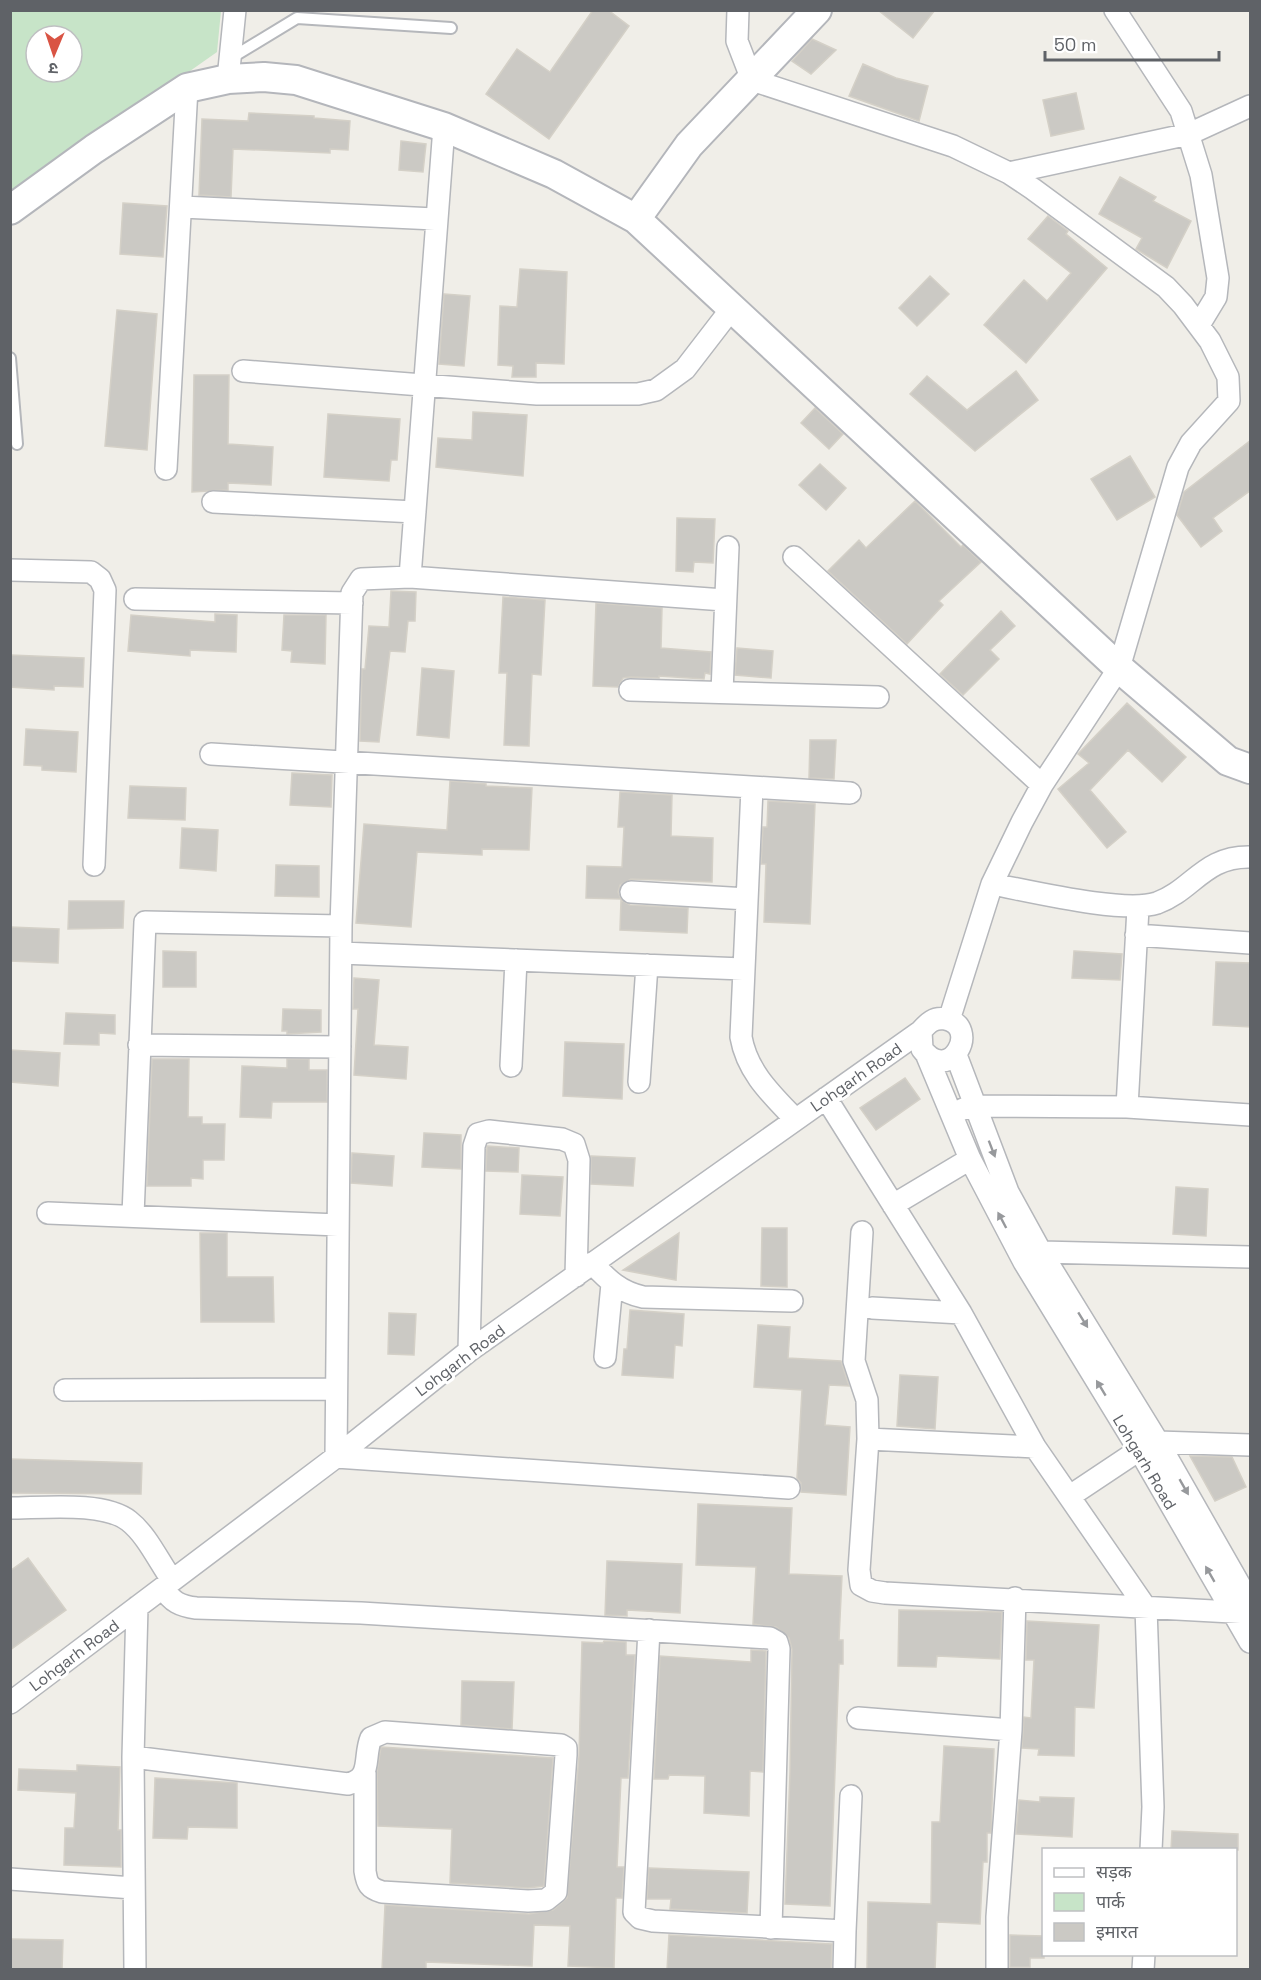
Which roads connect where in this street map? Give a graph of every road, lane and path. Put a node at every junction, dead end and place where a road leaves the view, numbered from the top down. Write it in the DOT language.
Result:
graph roads {
  1 [pos="235,10"];
  2 [pos="738,10"];
  3 [pos="817,10"];
  4 [pos="1115,10"];
  5 [pos="452,28"];
  6 [pos="229,68"];
  7 [pos="752,80"];
  8 [pos="187,88"];
  9 [pos="1251,106"];
  10 [pos="444,127"];
  11 [pos="1190,134"];
  12 [pos="1009,173"];
  13 [pos="182,207"];
  14 [pos="10,210"];
  15 [pos="435,219"];
  16 [pos="636,219"];
  17 [pos="732,308"];
  18 [pos="1198,325"];
  19 [pos="10,358"];
  20 [pos="243,371"];
  21 [pos="425,385"];
  22 [pos="17,444"];
  23 [pos="166,469"];
  24 [pos="213,502"];
  25 [pos="415,512"];
  26 [pos="728,547"];
  27 [pos="794,557"];
  28 [pos="10,570"];
  29 [pos="410,577"];
  30 [pos="135,599"];
  31 [pos="724,600"];
  32 [pos="352,603"];
  33 [pos="1119,668"];
  34 [pos="630,690"];
  35 [pos="722,692"];
  36 [pos="878,697"];
  37 [pos="211,754"];
  38 [pos="346,761"];
  39 [pos="1251,769"];
  40 [pos="1042,785"];
  41 [pos="752,788"];
  42 [pos="850,793"];
  43 [pos="1251,857"];
  44 [pos="94,866"];
  45 [pos="992,884"];
  46 [pos="631,892"];
  47 [pos="747,899"];
  48 [pos="1138,908"];
  49 [pos="341,926"];
  50 [pos="1136,935"];
  51 [pos="1251,943"];
  52 [pos="341,953"];
  53 [pos="516,960"];
  54 [pos="647,966"];
  55 [pos="743,969"];
  56 [pos="949,1020"];
  57 [pos="921,1031"];
  58 [pos="139,1045"];
  59 [pos="340,1047"];
  60 [pos="956,1055"];
  61 [pos="927,1056"];
  62 [pos="511,1066"];
  63 [pos="639,1082"];
  64 [pos="826,1098"];
  65 [pos="976,1106"];
  66 [pos="1127,1107"];
  67 [pos="951,1112"];
  68 [pos="1251,1115"];
  69 [pos="795,1119"];
  70 [pos="970,1159"];
  71 [pos="893,1205"];
  72 [pos="48,1213"];
  73 [pos="133,1215"];
  74 [pos="338,1225"];
  75 [pos="862,1232"];
  76 [pos="1033,1257"];
  77 [pos="1251,1257"];
  78 [pos="584,1269"];
  79 [pos="612,1284"];
  80 [pos="792,1301"];
  81 [pos="872,1308"];
  82 [pos="961,1313"];
  83 [pos="469,1351"];
  84 [pos="605,1357"];
  85 [pos="336,1389"];
  86 [pos="65,1390"];
  87 [pos="868,1439"];
  88 [pos="1251,1445"];
  89 [pos="1148,1446"];
  90 [pos="1035,1447"];
  91 [pos="336,1457"];
  92 [pos="789,1488"];
  93 [pos="1070,1496"];
  94 [pos="10,1508"];
  95 [pos="168,1584"];
  96 [pos="1015,1598"];
  97 [pos="137,1607"];
  98 [pos="1146,1608"];
  99 [pos="1244,1609"];
  100 [pos="649,1630"];
  101 [pos="1251,1642"];
  102 [pos="10,1703"];
  103 [pos="858,1718"];
  104 [pos="1011,1730"];
  105 [pos="133,1757"];
  106 [pos="366,1773"];
  107 [pos="851,1796"];
  108 [pos="1151,1848"];
  109 [pos="10,1879"];
  110 [pos="133,1888"];
  111 [pos="771,1928"];
  112 [pos="845,1931"];
  113 [pos="135,1970"];
  114 [pos="844,1970"];
  115 [pos="997,1970"];
  1 -- 6 [label="street"];
  2 -- 7 [label="street"];
  3 -- 7 [label="street"];
  4 -- 11 [label="street"];
  5 -- 6 [label="lane"];
  6 -- 8 [label="street"];
  6 -- 10 [label="street"];
  7 -- 12 [label="street"];
  7 -- 16 [label="street"];
  8 -- 13 [label="street"];
  8 -- 14 [label="street"];
  9 -- 11 [label="street"];
  10 -- 15 [label="street"];
  10 -- 16 [label="street"];
  11 -- 12 [label="street"];
  11 -- 18 [label="street"];
  12 -- 18 [label="street"];
  13 -- 15 [label="street"];
  13 -- 23 [label="street"];
  15 -- 21 [label="street"];
  16 -- 17 [label="street"];
  17 -- 21 [label="street"];
  17 -- 33 [label="street"];
  18 -- 33 [label="street"];
  19 -- 22 [label="lane"];
  20 -- 21 [label="street"];
  21 -- 25 [label="street"];
  24 -- 25 [label="street"];
  25 -- 29 [label="street"];
  26 -- 31 [label="street"];
  27 -- 40 [label="street"];
  28 -- 44 [label="street"];
  29 -- 31 [label="street"];
  29 -- 32 [label="street"];
  30 -- 32 [label="street"];
  31 -- 35 [label="street"];
  32 -- 38 [label="street"];
  33 -- 39 [label="street"];
  33 -- 40 [label="street"];
  34 -- 35 [label="street"];
  35 -- 36 [label="street"];
  37 -- 38 [label="street"];
  38 -- 41 [label="street"];
  38 -- 49 [label="street"];
  40 -- 45 [label="street"];
  41 -- 42 [label="street"];
  41 -- 47 [label="street"];
  43 -- 48 [label="street"];
  45 -- 48 [label="street"];
  45 -- 56 [label="street"];
  46 -- 47 [label="street"];
  47 -- 55 [label="street"];
  48 -- 50 [label="street"];
  49 -- 52 [label="street"];
  49 -- 58 [label="street"];
  50 -- 51 [label="street"];
  50 -- 66 [label="street"];
  52 -- 53 [label="street"];
  52 -- 59 [label="street"];
  53 -- 54 [label="street"];
  53 -- 62 [label="street"];
  54 -- 55 [label="street"];
  54 -- 63 [label="street"];
  55 -- 69 [label="street"];
  56 -- 57 [label="street"];
  56 -- 60 [label="street"];
  57 -- 61 [label="street"];
  57 -- 64 [label="street, Lohgarh Road"];
  58 -- 59 [label="street"];
  58 -- 73 [label="street"];
  59 -- 74 [label="street"];
  60 -- 61 [label="street"];
  60 -- 65 [label="street"];
  61 -- 67 [label="street, Lohgarh Road"];
  64 -- 69 [label="street, Lohgarh Road"];
  64 -- 71 [label="street"];
  65 -- 66 [label="street"];
  65 -- 67 [label="street"];
  65 -- 76 [label="street, one-way"];
  66 -- 68 [label="street"];
  67 -- 70 [label="street, Lohgarh Road"];
  69 -- 78 [label="street, Lohgarh Road"];
  70 -- 71 [label="street"];
  76 -- 70 [label="street, Lohgarh Road, one-way"];
  71 -- 82 [label="street"];
  72 -- 73 [label="street"];
  73 -- 74 [label="street"];
  74 -- 85 [label="street"];
  75 -- 87 [label="street"];
  76 -- 77 [label="street"];
  76 -- 89 [label="street, Lohgarh Road"];
  78 -- 79 [label="street"];
  78 -- 83 [label="street, Lohgarh Road"];
  78 -- 83 [label="street"];
  79 -- 80 [label="street"];
  79 -- 84 [label="street"];
  81 -- 82 [label="street"];
  82 -- 90 [label="street"];
  83 -- 91 [label="street, Lohgarh Road"];
  85 -- 86 [label="street"];
  85 -- 91 [label="street"];
  87 -- 90 [label="street"];
  87 -- 96 [label="street"];
  88 -- 89 [label="street"];
  89 -- 93 [label="street"];
  89 -- 99 [label="street, Lohgarh Road"];
  90 -- 93 [label="street"];
  91 -- 92 [label="street"];
  91 -- 95 [label="street, Lohgarh Road"];
  93 -- 98 [label="street"];
  94 -- 95 [label="street"];
  95 -- 97 [label="street, Lohgarh Road"];
  95 -- 100 [label="street"];
  96 -- 98 [label="street"];
  96 -- 104 [label="street"];
  97 -- 102 [label="street, Lohgarh Road"];
  97 -- 105 [label="street"];
  98 -- 99 [label="street"];
  98 -- 108 [label="street"];
  99 -- 101 [label="street, Lohgarh Road"];
  100 -- 111 [label="street"];
  100 -- 111 [label="street"];
  103 -- 104 [label="street"];
  104 -- 115 [label="street"];
  105 -- 106 [label="street"];
  105 -- 110 [label="street"];
  106 -- 106 [label="street"];
  107 -- 112 [label="street"];
  109 -- 110 [label="street"];
  110 -- 113 [label="street"];
  111 -- 112 [label="street"];
  112 -- 114 [label="street"];
}
